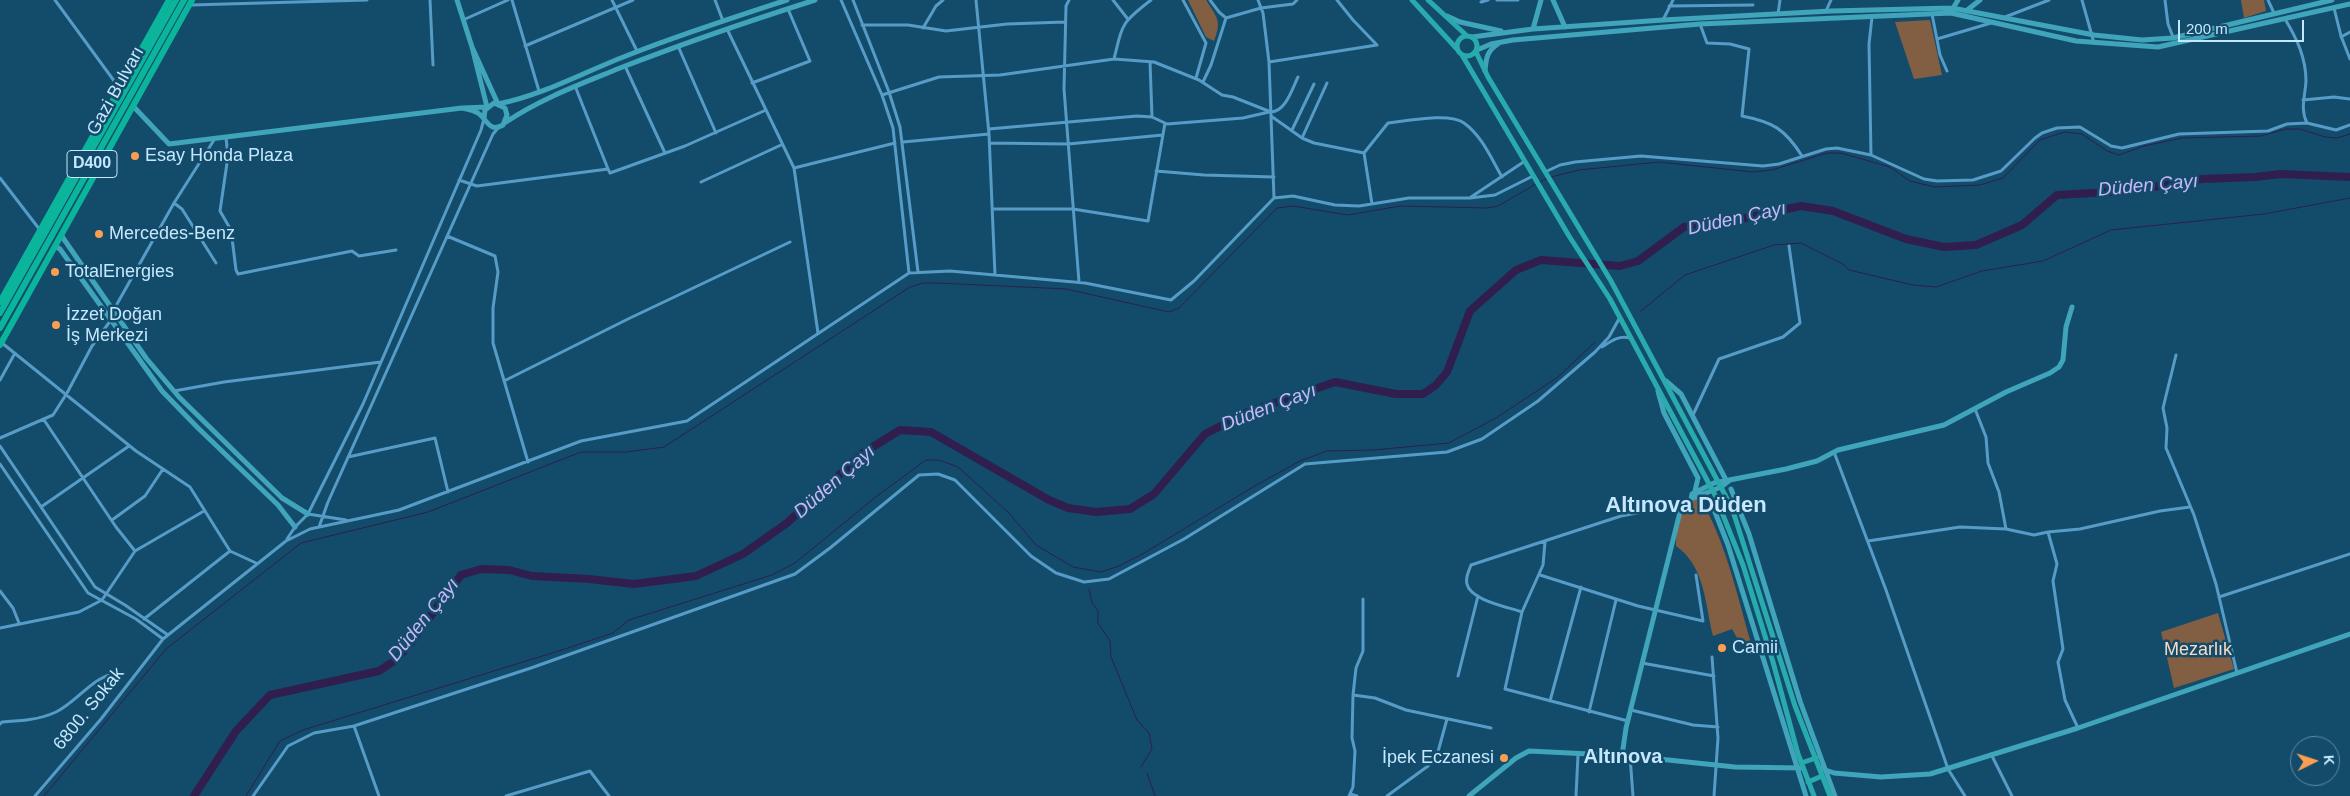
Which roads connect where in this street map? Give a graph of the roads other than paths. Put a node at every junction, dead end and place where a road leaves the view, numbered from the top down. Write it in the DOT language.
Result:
graph roads {
  1 [pos="54,0"];
  2 [pos="169,0"];
  3 [pos="176,0"];
  4 [pos="367,0"];
  5 [pos="430,0"];
  6 [pos="457,0"];
  7 [pos="510,0"];
  8 [pos="612,0"];
  9 [pos="633,0"];
  10 [pos="715,0"];
  11 [pos="787,0"];
  12 [pos="815,0"];
  13 [pos="841,0"];
  14 [pos="853,0"];
  15 [pos="943,0"];
  16 [pos="976,0"];
  17 [pos="1069,0"];
  18 [pos="1113,0"];
  19 [pos="1151,0"];
  20 [pos="1183,0"];
  21 [pos="1210,0"];
  22 [pos="1258,0"];
  23 [pos="1297,0"];
  24 [pos="1337,0"];
  25 [pos="1412,0"];
  26 [pos="1428,0"];
  27 [pos="1488,0"];
  28 [pos="1497,0"];
  29 [pos="1541,0"];
  30 [pos="1554,0"];
  31 [pos="1673,0"];
  32 [pos="1780,0"];
  33 [pos="1831,0"];
  34 [pos="1958,0"];
  35 [pos="1980,0"];
  36 [pos="2049,0"];
  37 [pos="2082,0"];
  38 [pos="2165,0"];
  39 [pos="2268,0"];
  40 [pos="2332,0"];
  41 [pos="1516,1"];
  42 [pos="189,2"];
  43 [pos="777,2"];
  44 [pos="1481,2"];
  45 [pos="2350,4"];
  46 [pos="1753,5"];
  47 [pos="1670,6"];
  48 [pos="616,7"];
  49 [pos="1261,8"];
  50 [pos="2334,8"];
  51 [pos="788,9"];
  52 [pos="1966,10"];
  53 [pos="1826,11"];
  54 [pos="1951,11"];
  55 [pos="1440,13"];
  56 [pos="1778,14"];
  57 [pos="1932,14"];
  58 [pos="2274,14"];
  59 [pos="1960,15"];
  60 [pos="1127,18"];
  61 [pos="1226,18"];
  62 [pos="1872,18"];
  63 [pos="2001,19"];
  64 [pos="2285,19"];
  65 [pos="463,20"];
  66 [pos="1663,20"];
  67 [pos="723,21"];
  68 [pos="1065,22"];
  69 [pos="1992,22"];
  70 [pos="1700,24"];
  71 [pos="862,25"];
  72 [pos="1565,27"];
  73 [pos="727,28"];
  74 [pos="923,28"];
  75 [pos="979,28"];
  76 [pos="1533,29"];
  77 [pos="1506,32"];
  78 [pos="2350,32"];
  79 [pos="2094,35"];
  80 [pos="1469,36"];
  81 [pos="2341,37"];
  82 [pos="2173,38"];
  83 [pos="1937,39"];
  84 [pos="1502,42"];
  85 [pos="2094,44"];
  86 [pos="525,46"];
  87 [pos="678,46"];
  88 [pos="472,47"];
  89 [pos="1457,50"];
  90 [pos="638,51"];
  91 [pos="1476,51"];
  92 [pos="1462,55"];
  93 [pos="1114,59"];
  94 [pos="2350,59"];
  95 [pos="1150,62"];
  96 [pos="1268,62"];
  97 [pos="433,65"];
  98 [pos="625,66"];
  99 [pos="1064,66"];
  100 [pos="1485,70"];
  101 [pos="1947,71"];
  102 [pos="984,76"];
  103 [pos="1298,77"];
  104 [pos="1196,78"];
  105 [pos="1203,82"];
  106 [pos="752,83"];
  107 [pos="1327,83"];
  108 [pos="1314,84"];
  109 [pos="575,86"];
  110 [pos="122,90"];
  111 [pos="539,91"];
  112 [pos="889,92"];
  113 [pos="882,95"];
  114 [pos="2350,99"];
  115 [pos="2303,100"];
  116 [pos="498,104"];
  117 [pos="132,106"];
  118 [pos="487,107"];
  119 [pos="462,108"];
  120 [pos="766,110"];
  121 [pos="1271,113"];
  122 [pos="1152,117"];
  123 [pos="484,118"];
  124 [pos="506,122"];
  125 [pos="1066,122"];
  126 [pos="1165,123"];
  127 [pos="2307,123"];
  128 [pos="2350,125"];
  129 [pos="500,127"];
  130 [pos="989,129"];
  131 [pos="1292,130"];
  132 [pos="716,133"];
  133 [pos="989,134"];
  134 [pos="1163,135"];
  135 [pos="226,138"];
  136 [pos="1302,138"];
  137 [pos="214,140"];
  138 [pos="903,142"];
  139 [pos="896,143"];
  140 [pos="990,143"];
  141 [pos="1068,144"];
  142 [pos="781,145"];
  143 [pos="665,153"];
  144 [pos="1364,153"];
  145 [pos="1871,155"];
  146 [pos="1802,156"];
  147 [pos="1525,161"];
  148 [pos="794,168"];
  149 [pos="608,169"];
  150 [pos="1156,171"];
  151 [pos="1545,172"];
  152 [pos="1502,176"];
  153 [pos="1534,176"];
  154 [pos="1274,177"];
  155 [pos="0,178"];
  156 [pos="459,180"];
  157 [pos="701,182"];
  158 [pos="471,184"];
  159 [pos="1274,198"];
  160 [pos="1470,198"];
  161 [pos="174,203"];
  162 [pos="1372,204"];
  163 [pos="993,209"];
  164 [pos="1073,209"];
  165 [pos="40,230"];
  166 [pos="61,235"];
  167 [pos="447,236"];
  168 [pos="790,242"];
  169 [pos="55,246"];
  170 [pos="1789,246"];
  171 [pos="396,250"];
  172 [pos="216,263"];
  173 [pos="918,272"];
  174 [pos="910,273"];
  175 [pos="995,275"];
  176 [pos="1079,282"];
  177 [pos="0,302"];
  178 [pos="2072,307"];
  179 [pos="0,313"];
  180 [pos="115,314"];
  181 [pos="1620,316"];
  182 [pos="110,321"];
  183 [pos="0,328"];
  184 [pos="818,333"];
  185 [pos="1633,339"];
  186 [pos="1,344"];
  187 [pos="1595,352"];
  188 [pos="15,353"];
  189 [pos="2176,356"];
  190 [pos="381,362"];
  191 [pos="0,380"];
  192 [pos="504,381"];
  193 [pos="1666,381"];
  194 [pos="1656,383"];
  195 [pos="174,391"];
  196 [pos="67,393"];
  197 [pos="1974,408"];
  198 [pos="1692,415"];
  199 [pos="44,420"];
  200 [pos="0,438"];
  201 [pos="0,446"];
  202 [pos="129,446"];
  203 [pos="1834,452"];
  204 [pos="348,456"];
  205 [pos="528,462"];
  206 [pos="0,464"];
  207 [pos="163,469"];
  208 [pos="83,477"];
  209 [pos="1728,480"];
  210 [pos="1710,484"];
  211 [pos="1720,484"];
  212 [pos="1731,489"];
  213 [pos="1713,490"];
  214 [pos="1695,491"];
  215 [pos="448,492"];
  216 [pos="1691,499"];
  217 [pos="1711,502"];
  218 [pos="1686,504"];
  219 [pos="41,507"];
  220 [pos="2190,507"];
  221 [pos="204,510"];
  222 [pos="308,514"];
  223 [pos="324,516"];
  224 [pos="112,520"];
  225 [pos="349,520"];
  226 [pos="295,527"];
  227 [pos="319,527"];
  228 [pos="1739,527"];
  229 [pos="2006,529"];
  230 [pos="2048,532"];
  231 [pos="301,533"];
  232 [pos="1732,534"];
  233 [pos="1749,534"];
  234 [pos="286,541"];
  235 [pos="1868,541"];
  236 [pos="1545,542"];
  237 [pos="1728,545"];
  238 [pos="135,551"];
  239 [pos="230,551"];
  240 [pos="2350,554"];
  241 [pos="256,563"];
  242 [pos="1540,574"];
  243 [pos="1696,576"];
  244 [pos="1581,588"];
  245 [pos="0,591"];
  246 [pos="106,595"];
  247 [pos="1478,596"];
  248 [pos="2219,597"];
  249 [pos="1363,599"];
  250 [pos="102,600"];
  251 [pos="1616,600"];
  252 [pos="1656,611"];
  253 [pos="1522,612"];
  254 [pos="144,618"];
  255 [pos="140,622"];
  256 [pos="19,623"];
  257 [pos="0,628"];
  258 [pos="2350,634"];
  259 [pos="168,635"];
  260 [pos="164,639"];
  261 [pos="1712,657"];
  262 [pos="1642,663"];
  263 [pos="2237,672"];
  264 [pos="122,673"];
  265 [pos="1458,676"];
  266 [pos="1714,676"];
  267 [pos="1353,695"];
  268 [pos="1550,701"];
  269 [pos="1631,710"];
  270 [pos="1589,712"];
  271 [pos="1447,718"];
  272 [pos="1628,721"];
  273 [pos="0,724"];
  274 [pos="354,726"];
  275 [pos="1718,727"];
  276 [pos="1491,728"];
  277 [pos="2078,728"];
  278 [pos="1991,754"];
  279 [pos="1578,755"];
  280 [pos="1622,756"];
  281 [pos="1630,756"];
  282 [pos="1816,758"];
  283 [pos="1716,765"];
  284 [pos="1801,766"];
  285 [pos="1796,768"];
  286 [pos="1820,768"];
  287 [pos="1948,769"];
  288 [pos="1826,770"];
  289 [pos="1822,776"];
  290 [pos="1808,782"];
  291 [pos="518,794"];
  292 [pos="1350,795"];
  293 [pos="35,796"];
  294 [pos="253,796"];
  295 [pos="379,796"];
  296 [pos="506,796"];
  297 [pos="609,796"];
  298 [pos="1357,796"];
  299 [pos="1387,796"];
  300 [pos="1469,796"];
  301 [pos="1576,796"];
  302 [pos="1633,796"];
  303 [pos="1714,796"];
  304 [pos="1806,796"];
  305 [pos="1814,796"];
  306 [pos="1830,796"];
  307 [pos="1835,796"];
  308 [pos="1965,796"];
  309 [pos="2012,796"];
  1 -- 110 [label="street"];
  2 -- 110 [label="highway"];
  3 -- 110 [label="highway, Gazi Bulvarı / D400"];
  4 -- 42 [label="street"];
  5 -- 97 [label="street"];
  6 -- 65 [label="street"];
  7 -- 65 [label="street"];
  7 -- 86 [label="street"];
  8 -- 48 [label="street"];
  9 -- 48 [label="street"];
  10 -- 67 [label="street"];
  11 -- 43 [label="street"];
  12 -- 51 [label="street"];
  13 -- 113 [label="street"];
  14 -- 71 [label="street"];
  15 -- 74 [label="street"];
  16 -- 75 [label="street"];
  17 -- 68 [label="street"];
  18 -- 60 [label="street"];
  19 -- 60 [label="street"];
  20 -- 104 [label="street"];
  21 -- 61 [label="street"];
  22 -- 49 [label="street"];
  23 -- 49 [label="street"];
  24 -- 96 [label="street"];
  25 -- 89 [label="main road"];
  26 -- 55 [label="main road"];
  27 -- 44 [label="street"];
  28 -- 41 [label="street"];
  29 -- 76 [label="street"];
  30 -- 72 [label="street"];
  31 -- 47 [label="street"];
  32 -- 56 [label="street"];
  33 -- 53 [label="street"];
  34 -- 54 [label="street"];
  35 -- 52 [label="street"];
  36 -- 63 [label="street"];
  37 -- 79 [label="street"];
  38 -- 82 [label="street"];
  39 -- 58 [label="street"];
  40 -- 58 [label="street"];
  42 -- 117 [label="highway"];
  42 -- 183 [label="highway, Gazi Bulvarı / D400"];
  43 -- 67 [label="street"];
  45 -- 50 [label="street"];
  46 -- 47 [label="street"];
  47 -- 66 [label="street"];
  48 -- 86 [label="street"];
  48 -- 90 [label="street"];
  49 -- 61 [label="street"];
  49 -- 96 [label="street"];
  50 -- 64 [label="street"];
  50 -- 81 [label="street"];
  51 -- 73 [label="street"];
  51 -- 106 [label="street"];
  52 -- 54 [label="street"];
  52 -- 59 [label="street"];
  52 -- 63 [label="street"];
  53 -- 54 [label="street"];
  53 -- 56 [label="street"];
  54 -- 57 [label="street"];
  54 -- 59 [label="street"];
  55 -- 77 [label="street"];
  55 -- 80 [label="main road"];
  56 -- 66 [label="street"];
  57 -- 62 [label="street"];
  57 -- 83 [label="street"];
  58 -- 82 [label="street"];
  59 -- 69 [label="street"];
  60 -- 93 [label="street"];
  61 -- 105 [label="street"];
  62 -- 70 [label="street"];
  62 -- 145 [label="street"];
  63 -- 79 [label="street"];
  64 -- 85 [label="street"];
  64 -- 115 [label="street"];
  65 -- 88 [label="street"];
  66 -- 72 [label="street"];
  67 -- 90 [label="street"];
  68 -- 75 [label="street"];
  68 -- 99 [label="street"];
  69 -- 83 [label="street"];
  69 -- 85 [label="street"];
  70 -- 84 [label="street"];
  70 -- 146 [label="street"];
  71 -- 74 [label="street"];
  71 -- 112 [label="street"];
  72 -- 76 [label="street"];
  73 -- 87 [label="street"];
  73 -- 106 [label="street"];
  74 -- 75 [label="street"];
  75 -- 102 [label="street"];
  76 -- 77 [label="street"];
  77 -- 80 [label="street"];
  78 -- 81 [label="street"];
  79 -- 82 [label="street"];
  79 -- 85 [label="street"];
  80 -- 89 [label="main road"];
  80 -- 91 [label="main road"];
  81 -- 94 [label="street"];
  83 -- 101 [label="street"];
  84 -- 91 [label="street"];
  84 -- 100 [label="street"];
  86 -- 111 [label="street"];
  87 -- 98 [label="street"];
  87 -- 132 [label="street"];
  88 -- 116 [label="street"];
  88 -- 118 [label="street"];
  89 -- 92 [label="main road"];
  90 -- 111 [label="street"];
  91 -- 92 [label="main road"];
  91 -- 100 [label="main road"];
  92 -- 147 [label="main road"];
  93 -- 95 [label="street"];
  93 -- 99 [label="street"];
  95 -- 104 [label="street"];
  95 -- 122 [label="street"];
  96 -- 121 [label="street"];
  98 -- 109 [label="street"];
  98 -- 143 [label="street"];
  99 -- 102 [label="street"];
  99 -- 125 [label="street"];
  100 -- 151 [label="main road"];
  102 -- 112 [label="street"];
  102 -- 130 [label="street"];
  103 -- 121 [label="street"];
  104 -- 105 [label="street"];
  105 -- 121 [label="street"];
  106 -- 120 [label="street"];
  107 -- 136 [label="street"];
  108 -- 131 [label="street"];
  109 -- 124 [label="street"];
  109 -- 149 [label="street"];
  110 -- 165 [label="highway"];
  110 -- 179 [label="highway, Gazi Bulvarı / D400"];
  111 -- 116 [label="street"];
  112 -- 113 [label="street"];
  112 -- 138 [label="street"];
  113 -- 139 [label="street"];
  114 -- 115 [label="street"];
  115 -- 127 [label="street"];
  116 -- 118 [label="street"];
  116 -- 124 [label="street"];
  117 -- 137 [label="street"];
  117 -- 166 [label="highway"];
  118 -- 119 [label="street"];
  118 -- 123 [label="street"];
  119 -- 123 [label="street"];
  119 -- 135 [label="street"];
  120 -- 132 [label="street"];
  120 -- 142 [label="street"];
  121 -- 126 [label="street"];
  121 -- 131 [label="street"];
  121 -- 154 [label="street"];
  122 -- 125 [label="street"];
  122 -- 126 [label="street"];
  123 -- 129 [label="street"];
  123 -- 156 [label="street"];
  124 -- 129 [label="street"];
  125 -- 130 [label="street"];
  125 -- 141 [label="street"];
  126 -- 134 [label="street"];
  127 -- 128 [label="street"];
  127 -- 145 [label="street"];
  129 -- 158 [label="street"];
  130 -- 133 [label="street"];
  131 -- 136 [label="street"];
  132 -- 143 [label="street"];
  133 -- 138 [label="street"];
  133 -- 140 [label="street"];
  134 -- 141 [label="street"];
  134 -- 150 [label="street"];
  135 -- 137 [label="street"];
  135 -- 171 [label="street"];
  136 -- 144 [label="street"];
  137 -- 161 [label="street"];
  138 -- 173 [label="street"];
  139 -- 148 [label="street"];
  139 -- 174 [label="street"];
  140 -- 141 [label="street"];
  140 -- 163 [label="street"];
  141 -- 164 [label="street"];
  142 -- 148 [label="street"];
  142 -- 157 [label="street"];
  143 -- 149 [label="street"];
  144 -- 152 [label="street"];
  144 -- 162 [label="street"];
  145 -- 146 [label="street"];
  146 -- 151 [label="street"];
  147 -- 152 [label="street"];
  147 -- 153 [label="main road"];
  148 -- 184 [label="street"];
  149 -- 158 [label="street"];
  150 -- 154 [label="street"];
  150 -- 164 [label="street"];
  151 -- 193 [label="main road"];
  152 -- 160 [label="street"];
  153 -- 160 [label="street"];
  153 -- 181 [label="main road"];
  154 -- 159 [label="street"];
  155 -- 165 [label="street"];
  156 -- 158 [label="street"];
  156 -- 190 [label="street"];
  158 -- 167 [label="street"];
  159 -- 162 [label="street"];
  159 -- 176 [label="street"];
  160 -- 162 [label="street"];
  161 -- 172 [label="street"];
  161 -- 180 [label="street"];
  163 -- 164 [label="street"];
  163 -- 175 [label="street"];
  164 -- 176 [label="street"];
  165 -- 177 [label="highway"];
  166 -- 169 [label="highway"];
  166 -- 180 [label="street"];
  167 -- 192 [label="street"];
  167 -- 204 [label="street"];
  168 -- 192 [label="street"];
  169 -- 182 [label="street"];
  169 -- 186 [label="highway"];
  170 -- 198 [label="street"];
  173 -- 174 [label="street"];
  173 -- 175 [label="street"];
  174 -- 184 [label="street"];
  175 -- 176 [label="street"];
  178 -- 197 [label="street"];
  180 -- 182 [label="street"];
  180 -- 195 [label="street"];
  181 -- 185 [label="main road"];
  181 -- 187 [label="street"];
  182 -- 196 [label="street"];
  182 -- 226 [label="street"];
  184 -- 205 [label="street"];
  185 -- 187 [label="street"];
  185 -- 194 [label="main road"];
  186 -- 188 [label="street"];
  187 -- 274 [label="street"];
  188 -- 191 [label="street"];
  188 -- 196 [label="street"];
  189 -- 220 [label="street"];
  190 -- 195 [label="street"];
  190 -- 222 [label="street"];
  192 -- 205 [label="street"];
  193 -- 198 [label="street"];
  193 -- 211 [label="main road"];
  194 -- 210 [label="main road"];
  194 -- 214 [label="street"];
  195 -- 222 [label="street"];
  196 -- 199 [label="street"];
  196 -- 202 [label="street"];
  197 -- 203 [label="street"];
  197 -- 229 [label="street"];
  198 -- 209 [label="street"];
  199 -- 200 [label="street"];
  199 -- 208 [label="street"];
  201 -- 219 [label="street"];
  202 -- 207 [label="street"];
  202 -- 208 [label="street"];
  203 -- 209 [label="street"];
  203 -- 235 [label="street"];
  204 -- 215 [label="street"];
  204 -- 223 [label="street"];
  205 -- 215 [label="street"];
  206 -- 250 [label="street"];
  207 -- 221 [label="street"];
  207 -- 224 [label="street"];
  208 -- 219 [label="street"];
  208 -- 224 [label="street"];
  209 -- 211 [label="street"];
  210 -- 211 [label="street"];
  210 -- 213 [label="main road"];
  210 -- 214 [label="street"];
  211 -- 213 [label="street"];
  211 -- 228 [label="main road"];
  212 -- 233 [label="street"];
  213 -- 216 [label="street"];
  213 -- 232 [label="main road"];
  214 -- 216 [label="street"];
  215 -- 225 [label="street"];
  216 -- 218 [label="street"];
  217 -- 237 [label="street"];
  218 -- 236 [label="street"];
  218 -- 252 [label="street"];
  219 -- 246 [label="street"];
  220 -- 230 [label="street"];
  220 -- 248 [label="street"];
  221 -- 238 [label="street"];
  221 -- 239 [label="street"];
  222 -- 223 [label="street"];
  222 -- 226 [label="street"];
  223 -- 225 [label="street"];
  223 -- 227 [label="street"];
  224 -- 238 [label="street"];
  225 -- 227 [label="street"];
  226 -- 231 [label="street"];
  226 -- 234 [label="street"];
  227 -- 231 [label="street"];
  228 -- 233 [label="street"];
  228 -- 282 [label="main road"];
  229 -- 230 [label="street"];
  229 -- 235 [label="street"];
  230 -- 277 [label="street"];
  231 -- 234 [label="street"];
  232 -- 237 [label="street"];
  232 -- 284 [label="main road"];
  233 -- 288 [label="street"];
  234 -- 241 [label="street, 6800. Sokak"];
  235 -- 287 [label="street"];
  236 -- 242 [label="street"];
  236 -- 247 [label="street"];
  237 -- 285 [label="street"];
  238 -- 246 [label="street"];
  239 -- 241 [label="street"];
  239 -- 254 [label="street"];
  240 -- 248 [label="street"];
  241 -- 259 [label="street, 6800. Sokak"];
  242 -- 244 [label="street"];
  242 -- 253 [label="street"];
  243 -- 252 [label="street"];
  244 -- 251 [label="street"];
  244 -- 268 [label="street"];
  245 -- 256 [label="street"];
  246 -- 250 [label="street"];
  246 -- 254 [label="street"];
  247 -- 253 [label="street"];
  247 -- 265 [label="street"];
  248 -- 263 [label="street"];
  249 -- 267 [label="street"];
  250 -- 255 [label="street"];
  250 -- 256 [label="street"];
  251 -- 252 [label="street"];
  251 -- 270 [label="street"];
  252 -- 262 [label="street"];
  253 -- 268 [label="street"];
  254 -- 255 [label="street"];
  254 -- 259 [label="street"];
  255 -- 260 [label="street"];
  256 -- 257 [label="street"];
  258 -- 263 [label="street"];
  259 -- 260 [label="street, 6800. Sokak"];
  260 -- 293 [label="street, 6800. Sokak"];
  261 -- 266 [label="street"];
  262 -- 266 [label="street"];
  262 -- 269 [label="street"];
  263 -- 277 [label="street"];
  264 -- 273 [label="street"];
  266 -- 275 [label="street"];
  267 -- 271 [label="street"];
  267 -- 292 [label="street"];
  268 -- 270 [label="street"];
  269 -- 272 [label="street"];
  269 -- 275 [label="street"];
  270 -- 272 [label="street"];
  271 -- 276 [label="street"];
  271 -- 299 [label="street"];
  272 -- 280 [label="street"];
  274 -- 294 [label="street"];
  274 -- 295 [label="street"];
  275 -- 283 [label="street"];
  277 -- 278 [label="street"];
  278 -- 287 [label="street"];
  278 -- 309 [label="street"];
  279 -- 280 [label="street"];
  279 -- 300 [label="street"];
  279 -- 301 [label="street"];
  280 -- 281 [label="street"];
  281 -- 283 [label="street"];
  281 -- 302 [label="street"];
  282 -- 284 [label="main road"];
  282 -- 286 [label="main road"];
  283 -- 285 [label="street"];
  283 -- 303 [label="street"];
  284 -- 285 [label="street"];
  284 -- 290 [label="main road"];
  285 -- 304 [label="street"];
  286 -- 288 [label="street"];
  286 -- 289 [label="main road"];
  287 -- 288 [label="street"];
  287 -- 308 [label="street"];
  288 -- 307 [label="street"];
  289 -- 290 [label="main road"];
  289 -- 306 [label="main road"];
  290 -- 305 [label="main road"];
  291 -- 296 [label="street"];
  291 -- 297 [label="street"];
  292 -- 298 [label="street"];
}
